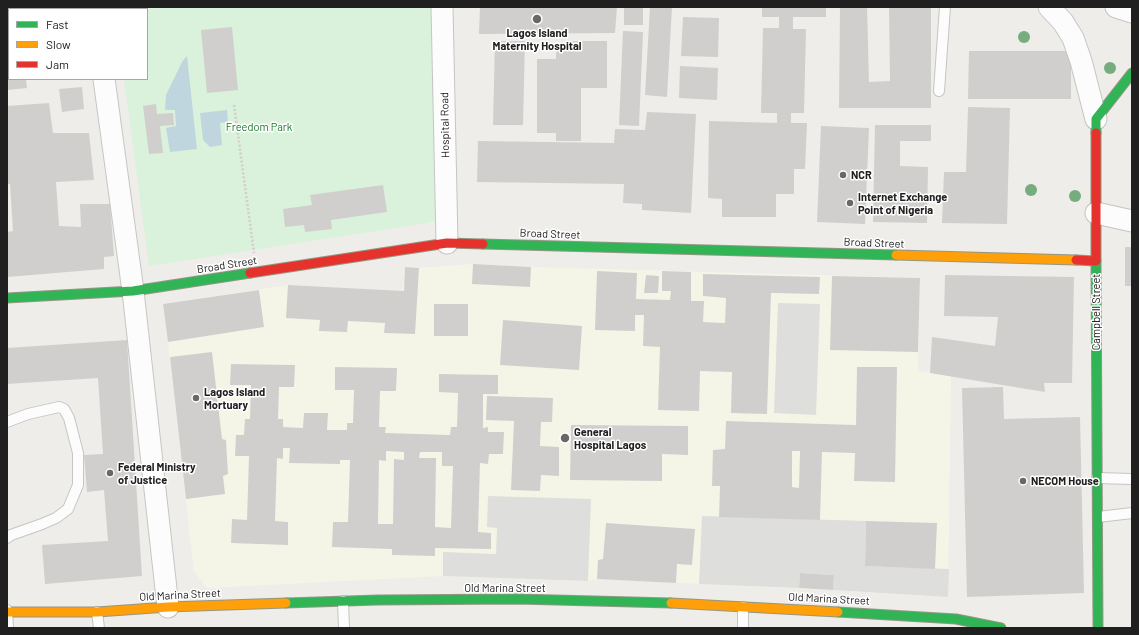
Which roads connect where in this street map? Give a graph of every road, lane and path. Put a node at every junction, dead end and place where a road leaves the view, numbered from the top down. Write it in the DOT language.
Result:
graph roads {
  1 [pos="442,7"];
  2 [pos="945,7"];
  3 [pos="1049,7"];
  4 [pos="1116,7"];
  5 [pos="1132,12"];
  6 [pos="1132,74"];
  7 [pos="104,80"];
  8 [pos="939,91"];
  9 [pos="234,105"];
  10 [pos="1096,119"];
  11 [pos="1096,213"];
  12 [pos="1132,221"];
  13 [pos="448,243"];
  14 [pos="1096,261"];
  15 [pos="257,273"];
  16 [pos="133,292"];
  17 [pos="7,298"];
  18 [pos="7,422"];
  19 [pos="1097,478"];
  20 [pos="1132,479"];
  21 [pos="1132,513"];
  22 [pos="1098,516"];
  23 [pos="7,538"];
  24 [pos="343,601"];
  25 [pos="7,606"];
  26 [pos="168,607"];
  27 [pos="743,607"];
  28 [pos="7,612"];
  29 [pos="97,612"];
  30 [pos="924,617"];
  31 [pos="8,628"];
  32 [pos="99,628"];
  33 [pos="344,628"];
  34 [pos="743,628"];
  35 [pos="924,628"];
  36 [pos="1001,628"];
  37 [pos="1098,628"];
  1 -- 13 [label="street, Hospital Road"];
  2 -- 8 [label="lane"];
  3 -- 10 [label="street, Campbell Street"];
  4 -- 5 [label="street"];
  6 -- 10 [label="main road"];
  7 -- 16 [label="street"];
  9 -- 15 [label="path"];
  10 -- 11 [label="main road, Campbell Street"];
  11 -- 12 [label="street"];
  11 -- 14 [label="main road, Campbell Street"];
  13 -- 14 [label="main road, Broad Street"];
  13 -- 15 [label="main road, Broad Street"];
  14 -- 19 [label="main road, Campbell Street"];
  15 -- 16 [label="main road, Broad Street"];
  16 -- 17 [label="main road, Broad Street"];
  16 -- 26 [label="street"];
  18 -- 23 [label="lane"];
  19 -- 20 [label="lane"];
  19 -- 22 [label="main road, Campbell Street"];
  21 -- 22 [label="lane"];
  22 -- 37 [label="main road, Campbell Street"];
  24 -- 26 [label="main road, Old Marina Street"];
  24 -- 27 [label="main road, Old Marina Street"];
  24 -- 33 [label="lane"];
  25 -- 28 [label="lane"];
  26 -- 29 [label="main road, Old Marina Street"];
  27 -- 30 [label="main road, Old Marina Street"];
  27 -- 34 [label="lane"];
  28 -- 29 [label="main road, Old Marina Street"];
  28 -- 31 [label="lane"];
  29 -- 32 [label="lane"];
  30 -- 35 [label="lane"];
  30 -- 36 [label="main road, Old Marina Street"];
}
